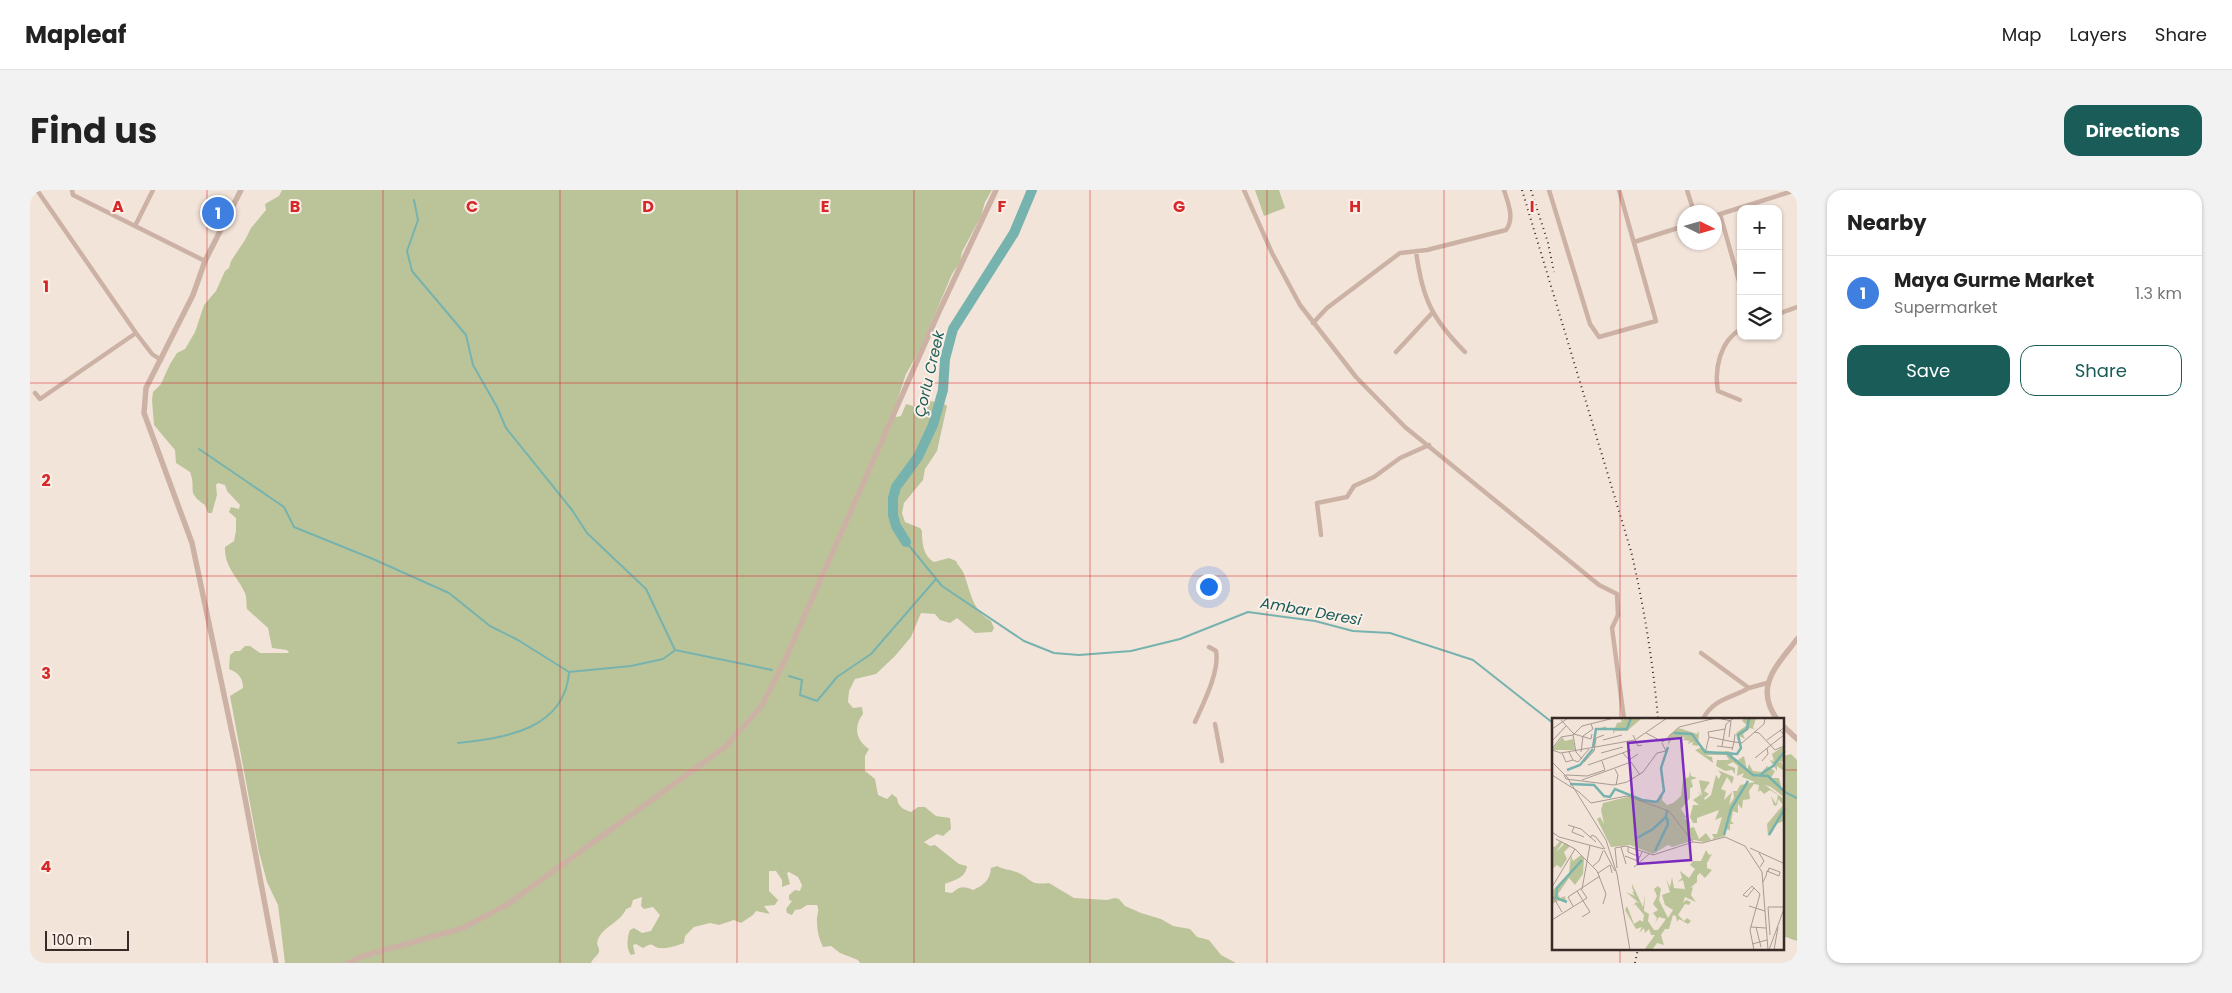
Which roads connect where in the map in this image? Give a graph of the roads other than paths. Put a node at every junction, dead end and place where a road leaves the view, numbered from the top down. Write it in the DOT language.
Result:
graph roads {
  1 [pos="37,190"];
  2 [pos="72,190"];
  3 [pos="153,190"];
  4 [pos="241,190"];
  5 [pos="996,190"];
  6 [pos="1244,190"];
  7 [pos="1504,190"];
  8 [pos="1549,190"];
  9 [pos="1619,190"];
  10 [pos="1688,190"];
  11 [pos="1796,190"];
  12 [pos="1692,205"];
  13 [pos="1722,213"];
  14 [pos="135,226"];
  15 [pos="1677,228"];
  16 [pos="1722,230"];
  17 [pos="1634,242"];
  18 [pos="1416,251"];
  19 [pos="205,261"];
  20 [pos="1737,276"];
  21 [pos="1797,307"];
  22 [pos="1433,312"];
  23 [pos="1782,313"];
  24 [pos="1313,323"];
  25 [pos="1737,331"];
  26 [pos="136,333"];
  27 [pos="1396,352"];
  28 [pos="1466,352"];
  29 [pos="161,360"];
  30 [pos="35,393"];
  31 [pos="1740,400"];
  32 [pos="1429,446"];
  33 [pos="1321,535"];
  34 [pos="1797,639"];
  35 [pos="1209,647"];
  36 [pos="1701,653"];
  37 [pos="1767,684"];
  38 [pos="1750,688"];
  39 [pos="1624,718"];
  40 [pos="1704,718"];
  41 [pos="1776,718"];
  42 [pos="1195,722"];
  43 [pos="1215,724"];
  44 [pos="1784,727"];
  45 [pos="1797,739"];
  46 [pos="1222,762"];
  47 [pos="276,963"];
  48 [pos="348,963"];
  1 -- 26 [label="street"];
  2 -- 14 [label="street"];
  3 -- 14 [label="street"];
  4 -- 19 [label="street"];
  5 -- 48 [label="street"];
  6 -- 24 [label="street"];
  7 -- 18 [label="street"];
  8 -- 17 [label="street"];
  9 -- 17 [label="street"];
  10 -- 12 [label="street"];
  11 -- 13 [label="street"];
  14 -- 19 [label="street"];
  15 -- 17 [label="street"];
  16 -- 20 [label="street"];
  18 -- 22 [label="street"];
  18 -- 24 [label="street"];
  19 -- 29 [label="street"];
  21 -- 23 [label="street"];
  22 -- 27 [label="street"];
  22 -- 28 [label="street"];
  24 -- 32 [label="street"];
  25 -- 31 [label="street"];
  26 -- 29 [label="street"];
  26 -- 30 [label="street"];
  29 -- 47 [label="street"];
  32 -- 33 [label="street"];
  32 -- 39 [label="street"];
  34 -- 37 [label="street"];
  35 -- 42 [label="street"];
  36 -- 38 [label="street"];
  37 -- 38 [label="street"];
  37 -- 41 [label="street"];
  38 -- 40 [label="street"];
  43 -- 46 [label="street"];
  44 -- 45 [label="street"];
}
